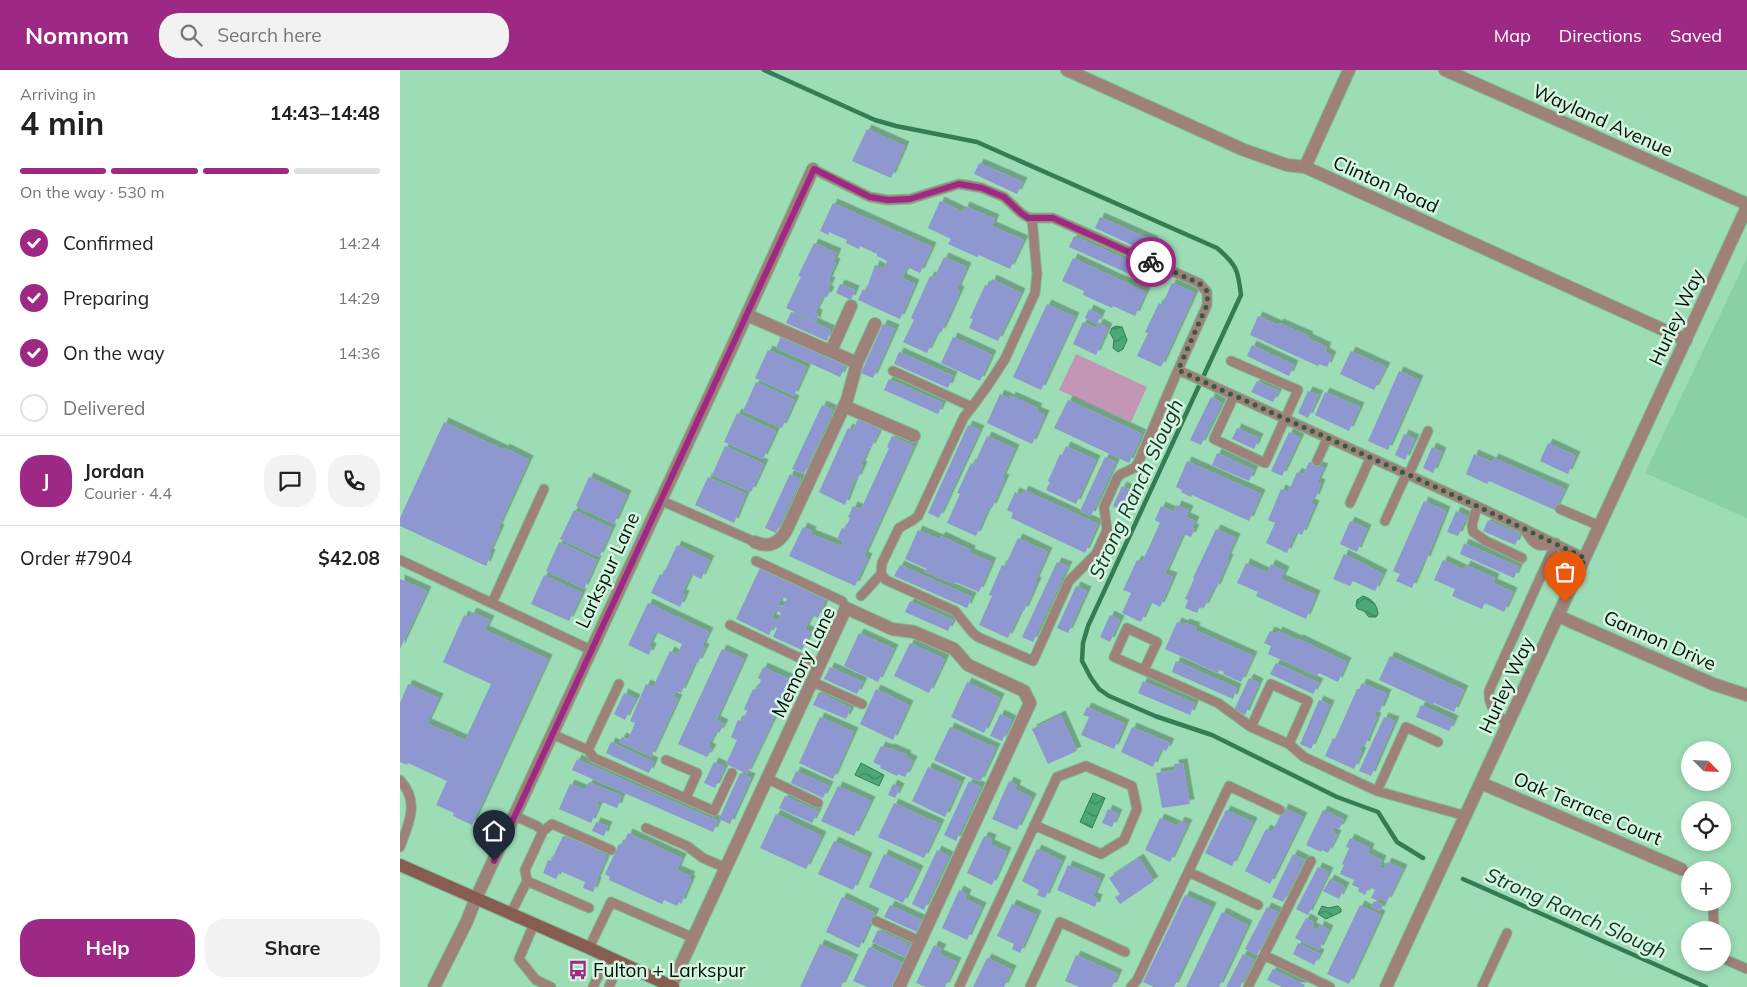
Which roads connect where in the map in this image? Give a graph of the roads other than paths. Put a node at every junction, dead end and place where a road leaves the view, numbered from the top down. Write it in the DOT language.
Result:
graph roads {
  1 [pos="1067,70"];
  2 [pos="1349,70"];
  3 [pos="1445,70"];
  4 [pos="1305,167"];
  5 [pos="814,169"];
  6 [pos="1747,206"];
  7 [pos="1032,219"];
  8 [pos="851,306"];
  9 [pos="747,315"];
  10 [pos="875,324"];
  11 [pos="1686,340"];
  12 [pos="830,351"];
  13 [pos="1231,361"];
  14 [pos="857,363"];
  15 [pos="1178,370"];
  16 [pos="893,371"];
  17 [pos="1234,396"];
  18 [pos="844,406"];
  19 [pos="972,407"];
  20 [pos="1285,419"];
  21 [pos="1428,431"];
  22 [pos="914,436"];
  23 [pos="1327,439"];
  24 [pos="1370,459"];
  25 [pos="1317,461"];
  26 [pos="1407,475"];
  27 [pos="544,489"];
  28 [pos="660,500"];
  29 [pos="1350,503"];
  30 [pos="1477,506"];
  31 [pos="1560,509"];
  32 [pos="1385,521"];
  33 [pos="1600,526"];
  34 [pos="755,542"];
  35 [pos="1556,543"];
  36 [pos="1522,558"];
  37 [pos="1585,558"];
  38 [pos="400,560"];
  39 [pos="756,561"];
  40 [pos="881,574"];
  41 [pos="861,596"];
  42 [pos="492,603"];
  43 [pos="846,608"];
  44 [pos="1558,616"];
  45 [pos="730,625"];
  46 [pos="591,650"];
  47 [pos="820,667"];
  48 [pos="1144,670"];
  49 [pos="813,682"];
  50 [pos="619,684"];
  51 [pos="1747,695"];
  52 [pos="862,704"];
  53 [pos="1508,724"];
  54 [pos="1251,727"];
  55 [pos="552,734"];
  56 [pos="1438,742"];
  57 [pos="1289,744"];
  58 [pos="588,750"];
  59 [pos="666,760"];
  60 [pos="732,773"];
  61 [pos="400,780"];
  62 [pos="768,780"];
  63 [pos="1481,783"];
  64 [pos="1377,791"];
  65 [pos="686,798"];
  66 [pos="818,803"];
  67 [pos="1280,810"];
  68 [pos="515,816"];
  69 [pos="1466,816"];
  70 [pos="1034,825"];
  71 [pos="646,828"];
  72 [pos="543,831"];
  73 [pos="400,847"];
  74 [pos="611,850"];
  75 [pos="1312,861"];
  76 [pos="400,865"];
  77 [pos="726,868"];
  78 [pos="1681,870"];
  79 [pos="1189,872"];
  80 [pos="527,881"];
  81 [pos="476,898"];
  82 [pos="1258,904"];
  83 [pos="590,908"];
  84 [pos="511,913"];
  85 [pos="876,921"];
  86 [pos="534,924"];
  87 [pos="1507,933"];
  88 [pos="694,938"];
  89 [pos="920,941"];
  90 [pos="589,948"];
  91 [pos="1125,952"];
  92 [pos="1264,955"];
  93 [pos="607,956"];
  94 [pos="620,962"];
  95 [pos="1731,962"];
  96 [pos="1747,969"];
  97 [pos="534,984"];
  98 [pos="434,987"];
  99 [pos="551,987"];
  100 [pos="593,987"];
  101 [pos="609,987"];
  102 [pos="672,987"];
  103 [pos="899,987"];
  104 [pos="959,987"];
  105 [pos="1030,987"];
  106 [pos="1131,987"];
  107 [pos="1248,987"];
  108 [pos="1330,987"];
  109 [pos="1386,987"];
  110 [pos="1482,987"];
  1 -- 4 [label="street, Clinton Road"];
  2 -- 4 [label="street"];
  3 -- 6 [label="street, Wayland Avenue"];
  4 -- 11 [label="street, Clinton Road"];
  5 -- 7 [label="lane"];
  5 -- 9 [label="street, Larkspur Lane"];
  6 -- 11 [label="street, Hurley Way"];
  7 -- 15 [label="lane"];
  7 -- 19 [label="lane"];
  8 -- 12 [label="street"];
  9 -- 12 [label="street"];
  9 -- 28 [label="street, Larkspur Lane"];
  10 -- 14 [label="street"];
  11 -- 33 [label="street, Hurley Way"];
  12 -- 14 [label="street"];
  13 -- 20 [label="lane"];
  14 -- 18 [label="street"];
  15 -- 17 [label="lane"];
  15 -- 40 [label="lane"];
  16 -- 19 [label="lane"];
  17 -- 20 [label="lane"];
  17 -- 20 [label="lane"];
  18 -- 22 [label="street"];
  18 -- 34 [label="street"];
  19 -- 40 [label="lane"];
  20 -- 23 [label="lane"];
  21 -- 26 [label="lane"];
  23 -- 24 [label="lane"];
  23 -- 25 [label="lane"];
  24 -- 26 [label="lane"];
  24 -- 29 [label="lane"];
  26 -- 30 [label="lane"];
  26 -- 32 [label="lane"];
  27 -- 42 [label="lane"];
  28 -- 34 [label="lane"];
  28 -- 46 [label="street, Larkspur Lane"];
  30 -- 35 [label="lane"];
  30 -- 36 [label="lane"];
  31 -- 33 [label="lane"];
  33 -- 37 [label="street, Hurley Way"];
  35 -- 37 [label="lane"];
  35 -- 53 [label="lane"];
  37 -- 44 [label="street, Hurley Way"];
  38 -- 42 [label="lane"];
  39 -- 43 [label="lane"];
  40 -- 41 [label="lane"];
  42 -- 46 [label="lane"];
  43 -- 47 [label="street, Memory Lane"];
  43 -- 89 [label="street, Memory Lane"];
  44 -- 51 [label="street, Gannon Drive"];
  44 -- 53 [label="street, Hurley Way"];
  45 -- 47 [label="lane"];
  46 -- 55 [label="street, Larkspur Lane"];
  47 -- 49 [label="street, Memory Lane"];
  48 -- 48 [label="lane"];
  48 -- 54 [label="lane"];
  49 -- 52 [label="lane"];
  49 -- 62 [label="street, Memory Lane"];
  50 -- 58 [label="lane"];
  53 -- 63 [label="street, Hurley Way"];
  54 -- 57 [label="lane"];
  54 -- 57 [label="lane"];
  55 -- 58 [label="lane"];
  55 -- 68 [label="street, Larkspur Lane"];
  56 -- 64 [label="lane"];
  57 -- 64 [label="lane"];
  58 -- 65 [label="lane"];
  59 -- 65 [label="lane"];
  60 -- 65 [label="lane"];
  61 -- 73 [label="lane"];
  62 -- 66 [label="lane"];
  62 -- 77 [label="street, Memory Lane"];
  63 -- 69 [label="street, Hurley Way"];
  63 -- 78 [label="street, Oak Terrace Court"];
  64 -- 69 [label="lane"];
  67 -- 79 [label="lane"];
  68 -- 72 [label="lane"];
  68 -- 81 [label="street, Larkspur Lane"];
  69 -- 109 [label="street, Hurley Way"];
  70 -- 70 [label="lane"];
  70 -- 104 [label="lane"];
  71 -- 77 [label="lane"];
  72 -- 74 [label="lane"];
  72 -- 80 [label="lane"];
  75 -- 92 [label="lane"];
  76 -- 81 [label="main road"];
  77 -- 88 [label="street, Memory Lane"];
  79 -- 82 [label="lane"];
  79 -- 106 [label="lane"];
  80 -- 83 [label="lane"];
  80 -- 84 [label="lane"];
  81 -- 84 [label="main road"];
  81 -- 98 [label="street, Larkspur Lane"];
  84 -- 86 [label="main road"];
  85 -- 89 [label="lane"];
  86 -- 90 [label="main road"];
  86 -- 97 [label="lane"];
  87 -- 110 [label="lane"];
  88 -- 90 [label="lane"];
  88 -- 102 [label="street, Memory Lane"];
  89 -- 103 [label="street, Memory Lane"];
  90 -- 93 [label="main road"];
  91 -- 105 [label="lane"];
  92 -- 107 [label="lane"];
  92 -- 108 [label="lane"];
  93 -- 94 [label="main road"];
  93 -- 100 [label="lane"];
  94 -- 101 [label="lane"];
  94 -- 102 [label="main road"];
  95 -- 96 [label="lane"];
  97 -- 99 [label="lane"];
}
